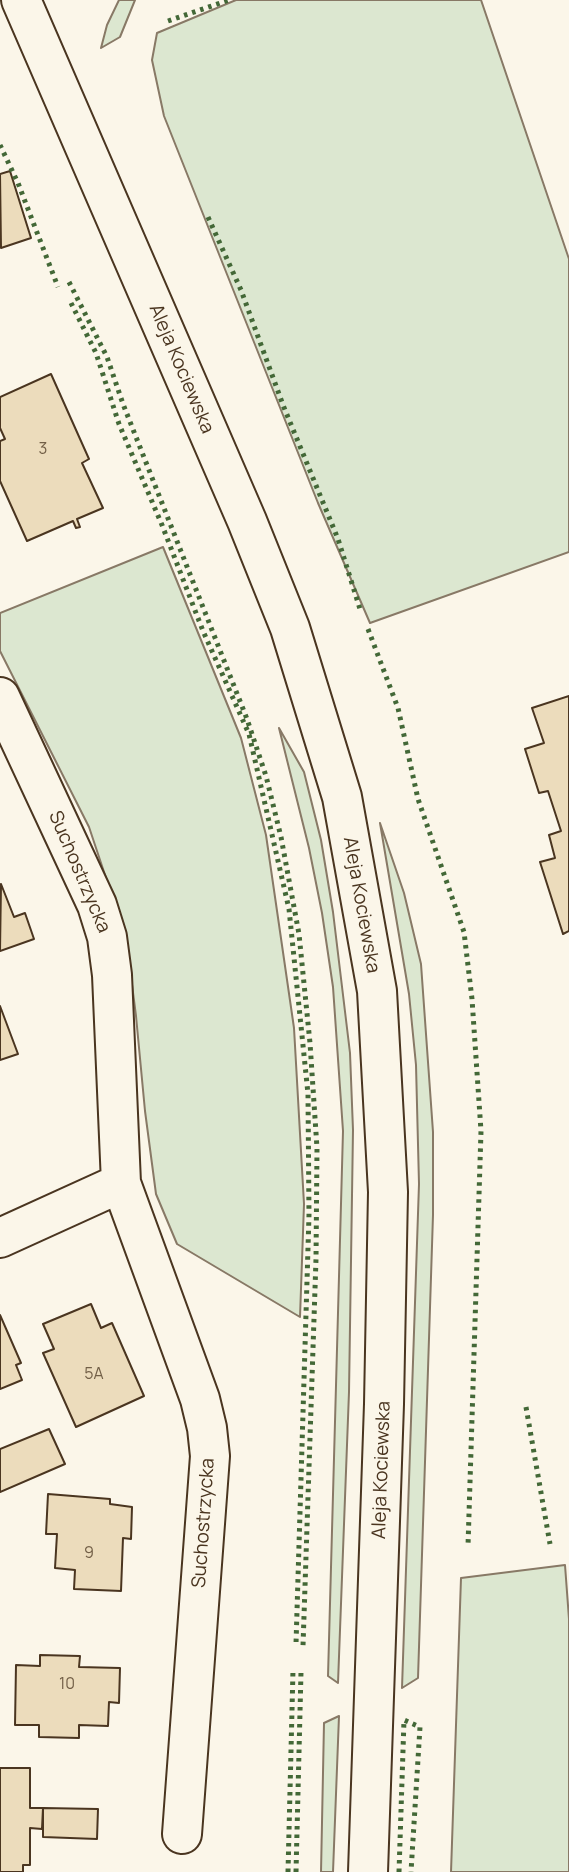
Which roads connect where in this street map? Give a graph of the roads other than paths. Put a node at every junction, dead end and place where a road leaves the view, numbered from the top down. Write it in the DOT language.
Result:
graph roads {
  1 [pos="21,0"];
  2 [pos="0,696"];
  3 [pos="121,1183"];
  4 [pos="0,1238"];
  5 [pos="182,1834"];
  6 [pos="368,1872"];
  1 -- 6 [label="street, Aleja Kociewska"];
  2 -- 3 [label="street, Suchostrzycka"];
  3 -- 4 [label="street"];
  3 -- 5 [label="street, Suchostrzycka"];
}
